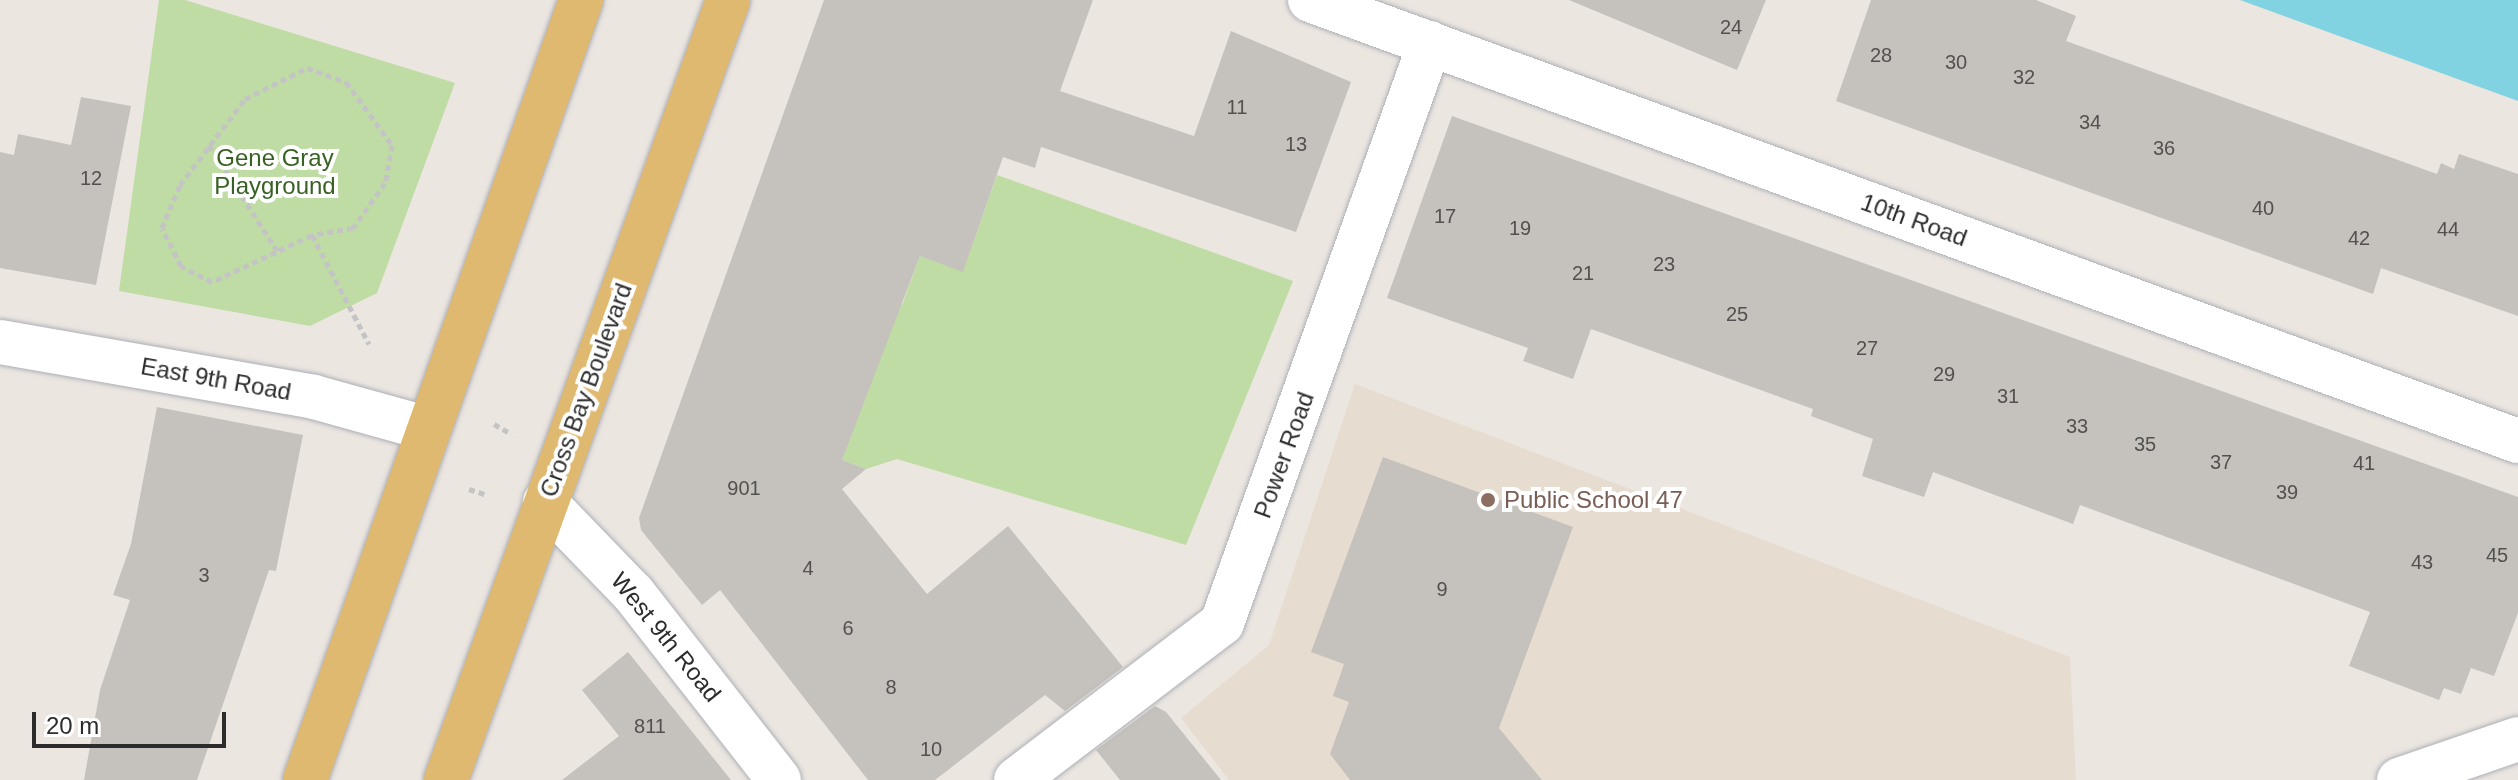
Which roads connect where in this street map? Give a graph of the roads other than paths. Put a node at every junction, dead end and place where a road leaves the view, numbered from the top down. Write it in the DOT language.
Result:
graph roads {
  1 [pos="581,0"];
  2 [pos="728,0"];
  3 [pos="1310,0"];
  4 [pos="1430,43"];
  5 [pos="0,342"];
  6 [pos="429,429"];
  7 [pos="2518,441"];
  8 [pos="545,502"];
  9 [pos="2518,739"];
  10 [pos="305,780"];
  11 [pos="446,780"];
  12 [pos="779,780"];
  13 [pos="1016,780"];
  14 [pos="2399,780"];
  1 -- 6 [label="main road"];
  2 -- 8 [label="main road, Cross Bay Boulevard"];
  3 -- 4 [label="street, 10th Road"];
  4 -- 7 [label="street, 10th Road"];
  4 -- 13 [label="street, Power Road"];
  5 -- 6 [label="street, East 9th Road"];
  6 -- 10 [label="main road"];
  8 -- 11 [label="main road, Cross Bay Boulevard"];
  8 -- 12 [label="street, West 9th Road"];
  9 -- 14 [label="street"];
}
